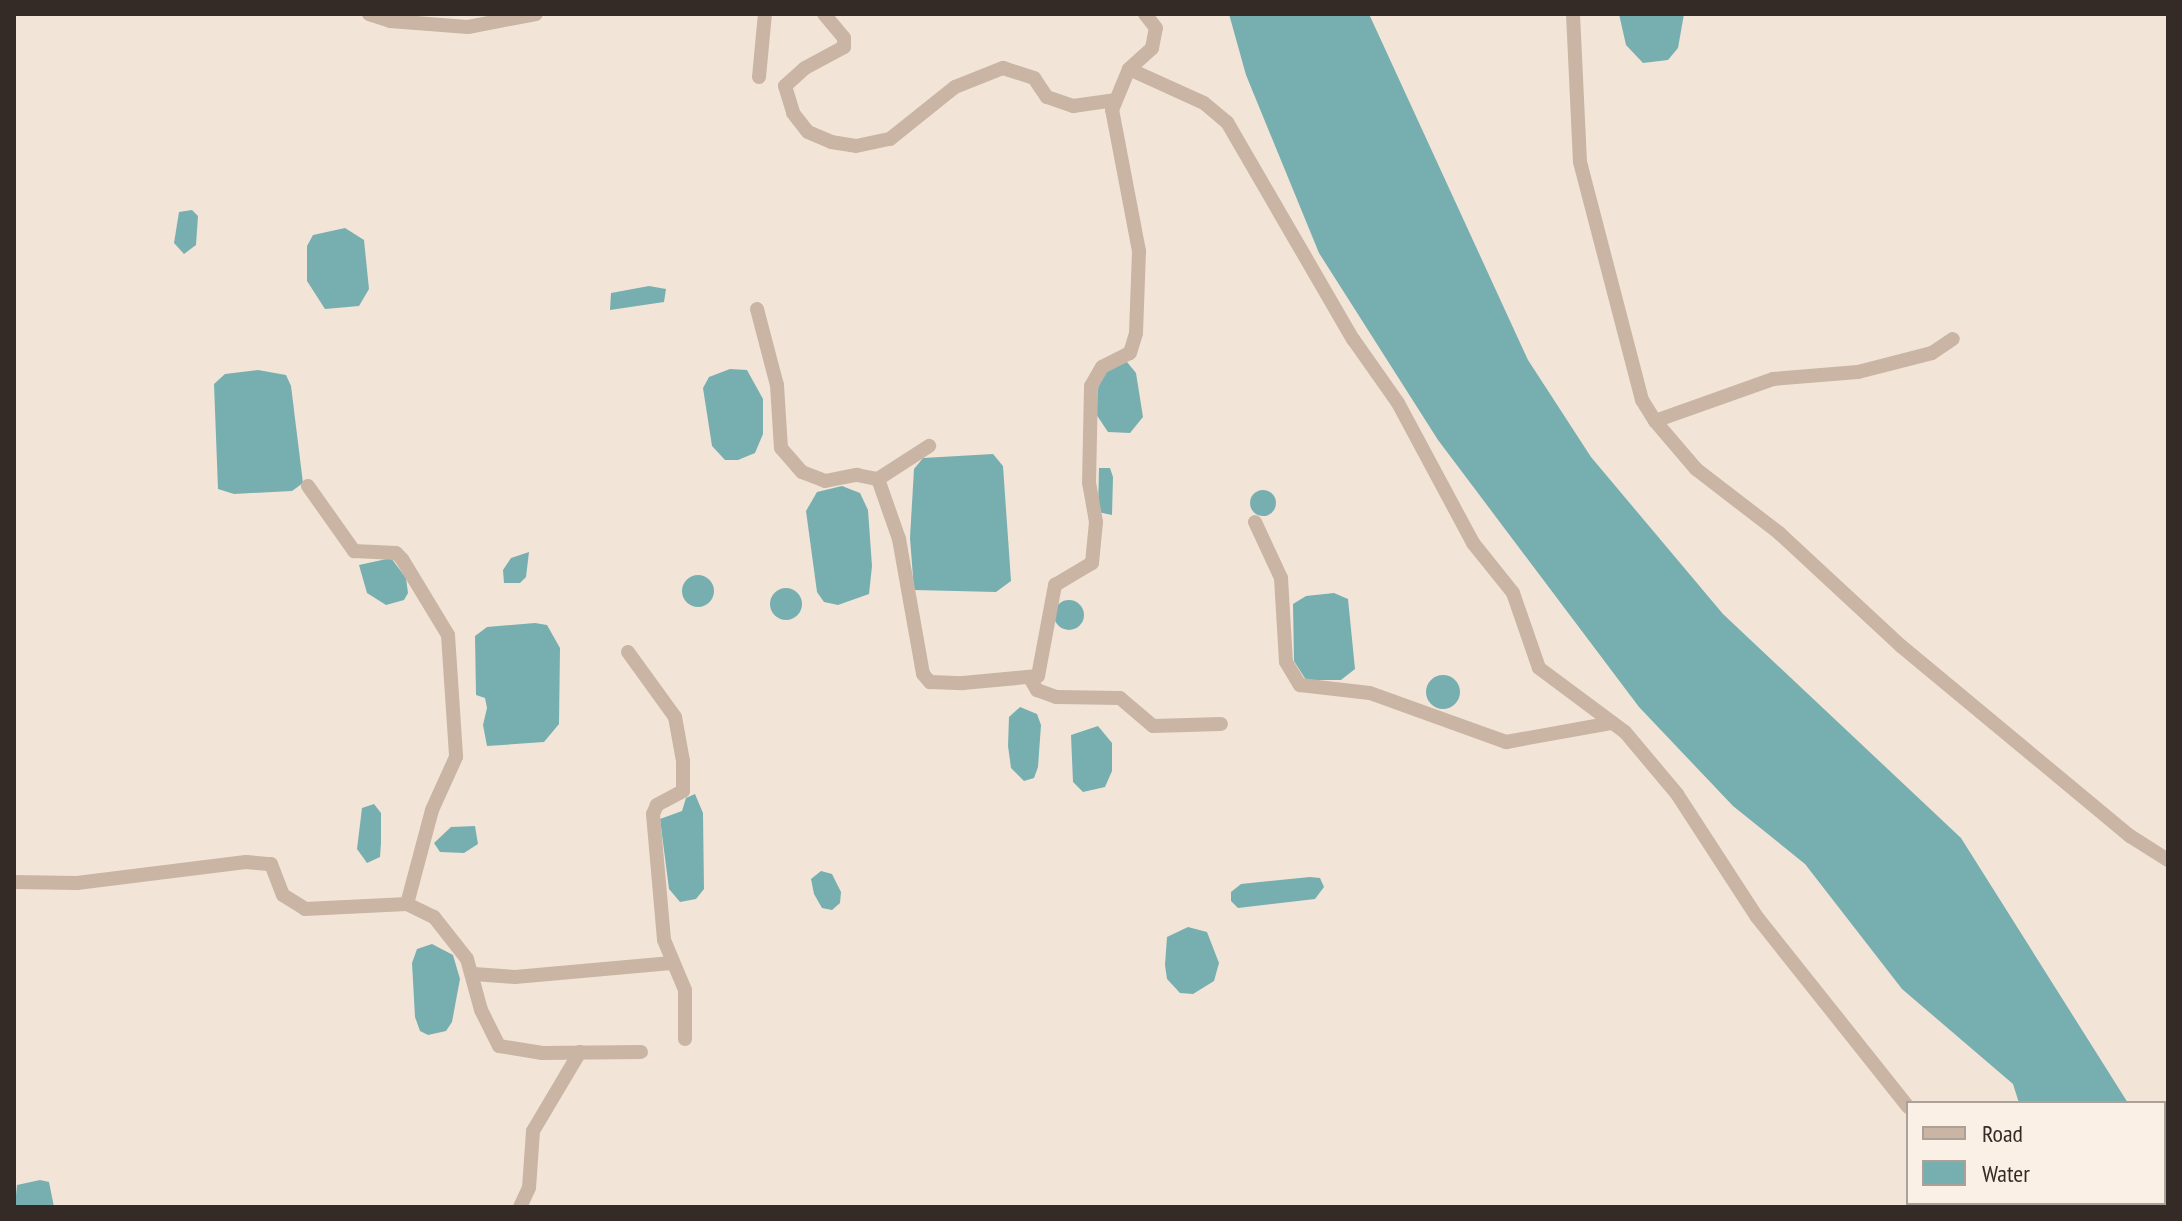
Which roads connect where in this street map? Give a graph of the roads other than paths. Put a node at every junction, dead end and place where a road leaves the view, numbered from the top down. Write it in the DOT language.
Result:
graph roads {
  1 [pos="369,14"];
  2 [pos="536,14"];
  3 [pos="765,14"];
  4 [pos="824,14"];
  5 [pos="1145,14"];
  6 [pos="1573,14"];
  7 [pos="1129,69"];
  8 [pos="759,77"];
  9 [pos="1115,100"];
  10 [pos="757,309"];
  11 [pos="1953,339"];
  12 [pos="1655,421"];
  13 [pos="929,446"];
  14 [pos="878,479"];
  15 [pos="308,486"];
  16 [pos="1255,522"];
  17 [pos="628,652"];
  18 [pos="1031,680"];
  19 [pos="1612,723"];
  20 [pos="1221,724"];
  21 [pos="2168,860"];
  22 [pos="14,882"];
  23 [pos="407,904"];
  24 [pos="671,963"];
  25 [pos="474,974"];
  26 [pos="685,1039"];
  27 [pos="580,1052"];
  28 [pos="641,1052"];
  29 [pos="1906,1104"];
  30 [pos="520,1207"];
  1 -- 2 [label="street"];
  3 -- 8 [label="street"];
  4 -- 9 [label="street"];
  5 -- 7 [label="street"];
  6 -- 12 [label="street"];
  7 -- 9 [label="street"];
  7 -- 19 [label="street"];
  9 -- 18 [label="street"];
  10 -- 14 [label="street"];
  11 -- 12 [label="street"];
  12 -- 21 [label="street"];
  13 -- 14 [label="street"];
  14 -- 18 [label="street"];
  15 -- 23 [label="street"];
  16 -- 19 [label="street"];
  17 -- 24 [label="street"];
  18 -- 20 [label="street"];
  19 -- 29 [label="street"];
  22 -- 23 [label="street"];
  23 -- 25 [label="street"];
  24 -- 25 [label="street"];
  24 -- 26 [label="street"];
  25 -- 27 [label="street"];
  27 -- 28 [label="street"];
  27 -- 30 [label="street"];
}
